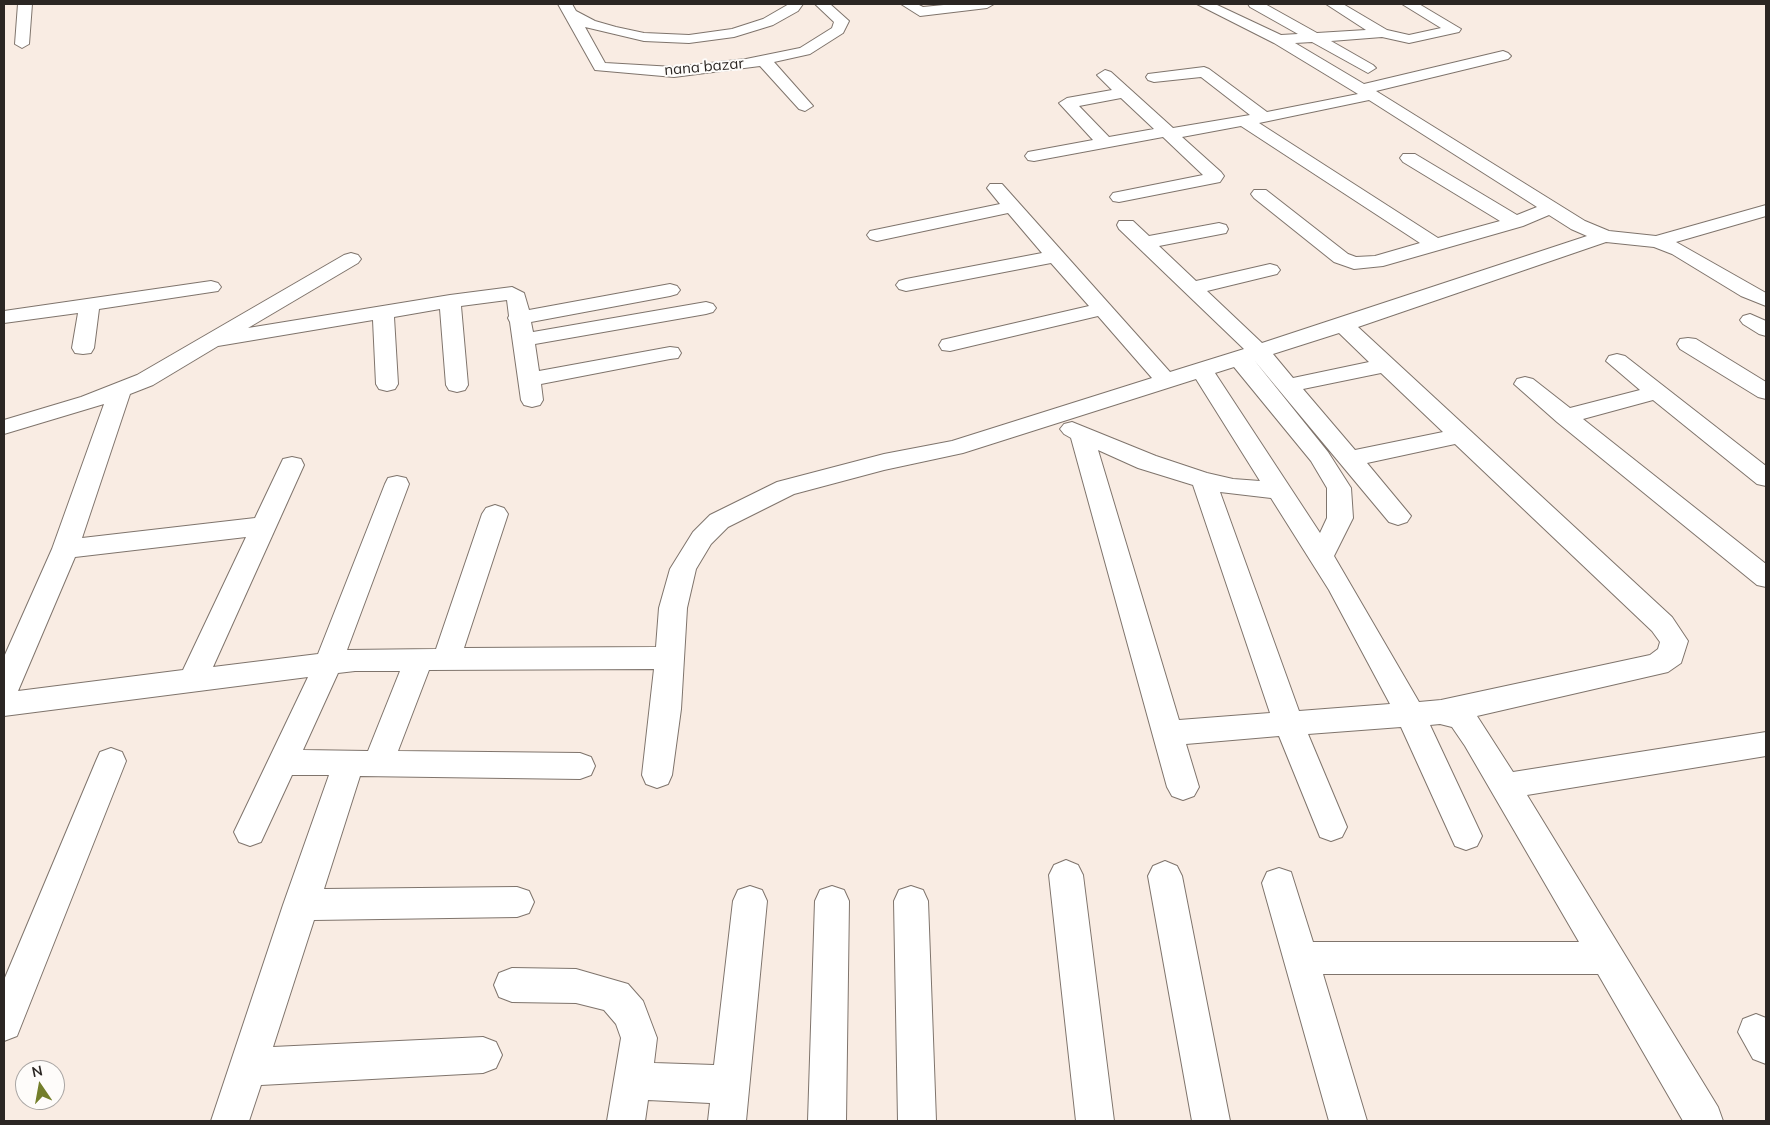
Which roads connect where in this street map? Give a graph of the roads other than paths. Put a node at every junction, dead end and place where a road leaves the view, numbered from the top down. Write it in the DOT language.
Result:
graph roads {
  1 [pos="25,4"];
  2 [pos="796,4"];
  3 [pos="822,4"];
  4 [pos="908,4"];
  5 [pos="987,4"];
  6 [pos="1204,4"];
  7 [pos="1255,4"];
  8 [pos="1333,4"];
  9 [pos="1409,4"];
  10 [pos="568,9"];
  11 [pos="1382,33"];
  12 [pos="1314,38"];
  13 [pos="1279,40"];
  14 [pos="22,44"];
  15 [pos="1503,56"];
  16 [pos="764,60"];
  17 [pos="1368,68"];
  18 [pos="1105,75"];
  19 [pos="1154,77"];
  20 [pos="1368,92"];
  21 [pos="1124,93"];
  22 [pos="806,106"];
  23 [pos="1263,117"];
  24 [pos="1244,121"];
  25 [pos="1166,133"];
  26 [pos="1105,143"];
  27 [pos="1034,156"];
  28 [pos="1410,158"];
  29 [pos="996,188"];
  30 [pos="1260,194"];
  31 [pos="1119,197"];
  32 [pos="1012,207"];
  33 [pos="1550,208"];
  34 [pos="1766,210"];
  35 [pos="1516,222"];
  36 [pos="1126,225"];
  37 [pos="1220,229"];
  38 [pos="876,235"];
  39 [pos="1605,236"];
  40 [pos="1657,242"];
  41 [pos="1145,243"];
  42 [pos="1436,245"];
  43 [pos="1055,256"];
  44 [pos="351,259"];
  45 [pos="1270,270"];
  46 [pos="906,286"];
  47 [pos="211,287"];
  48 [pos="1192,288"];
  49 [pos="670,290"];
  50 [pos="1766,300"];
  51 [pos="450,301"];
  52 [pos="88,305"];
  53 [pos="706,308"];
  54 [pos="1102,309"];
  55 [pos="383,314"];
  56 [pos="4,317"];
  57 [pos="518,318"];
  58 [pos="1343,325"];
  59 [pos="522,340"];
  60 [pos="211,341"];
  61 [pos="1688,344"];
  62 [pos="950,345"];
  63 [pos="83,348"];
  64 [pos="670,353"];
  65 [pos="1249,355"];
  66 [pos="1617,361"];
  67 [pos="1385,364"];
  68 [pos="1202,370"];
  69 [pos="1166,381"];
  70 [pos="387,384"];
  71 [pos="1525,384"];
  72 [pos="457,385"];
  73 [pos="1288,386"];
  74 [pos="120,391"];
  75 [pos="1657,392"];
  76 [pos="1766,392"];
  77 [pos="1565,416"];
  78 [pos="1052,417"];
  79 [pos="4,427"];
  80 [pos="1082,434"];
  81 [pos="1461,435"];
  82 [pos="1350,459"];
  83 [pos="292,465"];
  84 [pos="1766,478"];
  85 [pos="1203,480"];
  86 [pos="397,484"];
  87 [pos="1279,490"];
  88 [pos="495,514"];
  89 [pos="1398,516"];
  90 [pos="265,526"];
  91 [pos="65,549"];
  92 [pos="1321,557"];
  93 [pos="1766,578"];
  94 [pos="669,658"];
  95 [pos="433,660"];
  96 [pos="328,664"];
  97 [pos="194,680"];
  98 [pos="4,689"];
  99 [pos="4,704"];
  100 [pos="1426,714"];
  101 [pos="1289,724"];
  102 [pos="1168,733"];
  103 [pos="1766,744"];
  104 [pos="111,761"];
  105 [pos="282,762"];
  106 [pos="363,763"];
  107 [pos="580,766"];
  108 [pos="657,776"];
  109 [pos="1505,786"];
  110 [pos="1183,787"];
  111 [pos="1331,828"];
  112 [pos="250,832"];
  113 [pos="1466,836"];
  114 [pos="1066,875"];
  115 [pos="1165,876"];
  116 [pos="1280,883"];
  117 [pos="750,900"];
  118 [pos="832,901"];
  119 [pos="911,901"];
  120 [pos="517,902"];
  121 [pos="300,905"];
  122 [pos="1301,958"];
  123 [pos="1606,958"];
  124 [pos="512,984"];
  125 [pos="4,1023"];
  126 [pos="483,1054"];
  127 [pos="247,1067"];
  128 [pos="632,1081"];
  129 [pos="731,1085"];
  130 [pos="230,1121"];
  131 [pos="626,1121"];
  132 [pos="727,1121"];
  133 [pos="827,1121"];
  134 [pos="917,1121"];
  135 [pos="1095,1121"];
  136 [pos="1211,1121"];
  137 [pos="1348,1121"];
  138 [pos="1704,1121"];
  1 -- 14 [label="street"];
  2 -- 10 [label="street"];
  3 -- 16 [label="street, nana bazar"];
  4 -- 5 [label="street"];
  6 -- 13 [label="street"];
  7 -- 12 [label="street"];
  8 -- 11 [label="street"];
  9 -- 11 [label="street"];
  10 -- 16 [label="street, nana bazar"];
  11 -- 12 [label="street"];
  12 -- 13 [label="street"];
  12 -- 17 [label="street"];
  13 -- 20 [label="street"];
  15 -- 20 [label="street"];
  16 -- 22 [label="street"];
  18 -- 21 [label="street"];
  19 -- 23 [label="street"];
  20 -- 23 [label="street"];
  20 -- 33 [label="street"];
  21 -- 25 [label="street"];
  21 -- 26 [label="street"];
  23 -- 24 [label="street"];
  24 -- 25 [label="street"];
  24 -- 42 [label="street"];
  25 -- 26 [label="street"];
  25 -- 31 [label="street"];
  26 -- 27 [label="street"];
  28 -- 35 [label="street"];
  29 -- 32 [label="street"];
  30 -- 42 [label="street"];
  32 -- 38 [label="street"];
  32 -- 43 [label="street"];
  33 -- 35 [label="street"];
  33 -- 39 [label="street"];
  34 -- 40 [label="street"];
  35 -- 42 [label="street"];
  36 -- 41 [label="street"];
  37 -- 41 [label="street"];
  39 -- 40 [label="street"];
  39 -- 58 [label="street"];
  40 -- 50 [label="street"];
  41 -- 48 [label="street"];
  43 -- 46 [label="street"];
  43 -- 54 [label="street"];
  44 -- 60 [label="street"];
  45 -- 48 [label="street"];
  47 -- 52 [label="street"];
  48 -- 65 [label="street"];
  49 -- 57 [label="street"];
  51 -- 55 [label="street"];
  51 -- 57 [label="street"];
  51 -- 72 [label="street"];
  52 -- 56 [label="street"];
  52 -- 63 [label="street"];
  53 -- 59 [label="street"];
  54 -- 62 [label="street"];
  54 -- 69 [label="street"];
  55 -- 60 [label="street"];
  55 -- 70 [label="street"];
  57 -- 59 [label="street"];
  58 -- 65 [label="street"];
  58 -- 67 [label="street"];
  59 -- 64 [label="street"];
  60 -- 74 [label="street"];
  61 -- 76 [label="street"];
  65 -- 68 [label="street"];
  65 -- 73 [label="street"];
  65 -- 92 [label="street"];
  66 -- 75 [label="street"];
  67 -- 73 [label="street"];
  67 -- 81 [label="street"];
  68 -- 69 [label="street"];
  68 -- 87 [label="street"];
  69 -- 78 [label="street"];
  71 -- 77 [label="street"];
  73 -- 82 [label="street"];
  74 -- 79 [label="street"];
  74 -- 91 [label="street"];
  75 -- 77 [label="street"];
  75 -- 84 [label="street"];
  77 -- 93 [label="street"];
  78 -- 80 [label="street"];
  78 -- 94 [label="street"];
  80 -- 85 [label="street"];
  80 -- 102 [label="street"];
  81 -- 82 [label="street"];
  81 -- 100 [label="street"];
  82 -- 89 [label="street"];
  83 -- 90 [label="street"];
  85 -- 87 [label="street"];
  85 -- 101 [label="street"];
  86 -- 96 [label="street"];
  87 -- 92 [label="street"];
  88 -- 95 [label="street"];
  90 -- 91 [label="street"];
  90 -- 97 [label="street"];
  91 -- 98 [label="street"];
  92 -- 100 [label="street"];
  94 -- 95 [label="street"];
  94 -- 108 [label="street"];
  95 -- 96 [label="street"];
  95 -- 106 [label="street"];
  96 -- 97 [label="street"];
  96 -- 105 [label="street"];
  97 -- 99 [label="street"];
  100 -- 101 [label="street"];
  100 -- 109 [label="street"];
  100 -- 113 [label="street"];
  101 -- 102 [label="street"];
  101 -- 111 [label="street"];
  102 -- 110 [label="street"];
  103 -- 109 [label="street"];
  104 -- 125 [label="street"];
  105 -- 106 [label="street"];
  105 -- 112 [label="street"];
  106 -- 107 [label="street"];
  106 -- 121 [label="street"];
  109 -- 123 [label="street"];
  114 -- 135 [label="street"];
  115 -- 136 [label="street"];
  116 -- 122 [label="street"];
  117 -- 129 [label="street"];
  118 -- 133 [label="street"];
  119 -- 134 [label="street"];
  120 -- 121 [label="street"];
  121 -- 127 [label="street"];
  122 -- 123 [label="street"];
  122 -- 137 [label="street"];
  123 -- 138 [label="street"];
  124 -- 128 [label="street"];
  126 -- 127 [label="street"];
  127 -- 130 [label="street"];
  128 -- 129 [label="street"];
  128 -- 131 [label="street"];
  129 -- 132 [label="street"];
}
